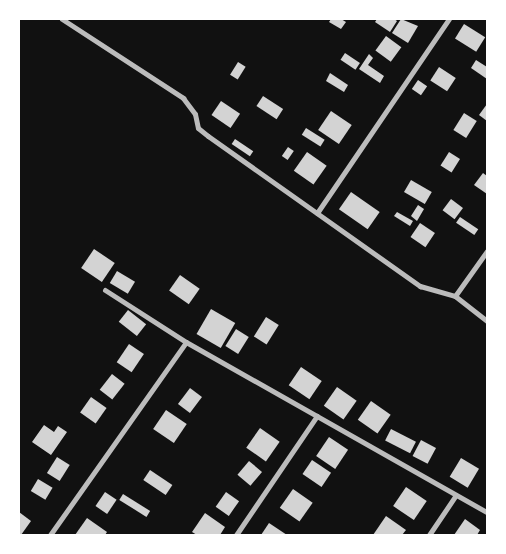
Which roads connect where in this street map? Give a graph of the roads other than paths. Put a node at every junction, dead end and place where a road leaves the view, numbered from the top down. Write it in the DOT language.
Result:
graph roads {
  1 [pos="62,19"];
  2 [pos="449,19"];
  3 [pos="317,213"];
  4 [pos="487,251"];
  5 [pos="105,290"];
  6 [pos="455,296"];
  7 [pos="487,321"];
  8 [pos="186,342"];
  9 [pos="316,416"];
  10 [pos="456,495"];
  11 [pos="487,512"];
  12 [pos="50,535"];
  13 [pos="236,535"];
  14 [pos="429,535"];
  1 -- 3 [label="street"];
  2 -- 3 [label="street"];
  3 -- 6 [label="street"];
  4 -- 6 [label="street"];
  5 -- 8 [label="street"];
  6 -- 7 [label="street"];
  8 -- 9 [label="street"];
  8 -- 12 [label="street"];
  9 -- 10 [label="street"];
  9 -- 13 [label="street"];
  10 -- 11 [label="street"];
  10 -- 14 [label="street"];
}
